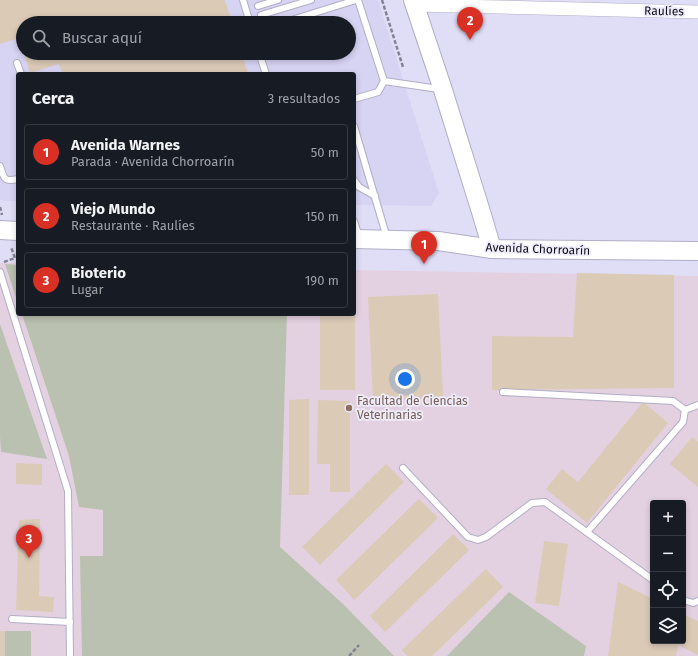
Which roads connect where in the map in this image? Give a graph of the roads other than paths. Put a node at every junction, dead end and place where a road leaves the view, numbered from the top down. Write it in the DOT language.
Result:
graph roads {
  1 [pos="243,0"];
  2 [pos="278,0"];
  3 [pos="311,0"];
  4 [pos="357,0"];
  5 [pos="413,3"];
  6 [pos="258,6"];
  7 [pos="698,12"];
  8 [pos="248,16"];
  9 [pos="261,16"];
  10 [pos="305,16"];
  11 [pos="261,60"];
  12 [pos="17,63"];
  13 [pos="19,72"];
  14 [pos="265,72"];
  15 [pos="384,81"];
  16 [pos="443,90"];
  17 [pos="356,98"];
  18 [pos="356,133"];
  19 [pos="0,166"];
  20 [pos="16,179"];
  21 [pos="356,183"];
  22 [pos="375,196"];
  23 [pos="0,230"];
  24 [pos="16,231"];
  25 [pos="357,239"];
  26 [pos="388,240"];
  27 [pos="492,249"];
  28 [pos="698,252"];
  29 [pos="0,272"];
  30 [pos="503,392"];
  31 [pos="698,405"];
  32 [pos="685,410"];
  33 [pos="403,468"];
  34 [pos="587,532"];
  35 [pos="650,578"];
  36 [pos="686,601"];
  37 [pos="698,601"];
  38 [pos="12,619"];
  39 [pos="70,622"];
  40 [pos="70,656"];
  1 -- 8 [label="lane"];
  2 -- 6 [label="lane"];
  3 -- 9 [label="lane"];
  4 -- 10 [label="lane"];
  4 -- 15 [label="lane"];
  5 -- 7 [label="street, Raulíes"];
  5 -- 16 [label="main road"];
  11 -- 14 [label="lane"];
  12 -- 13 [label="lane"];
  15 -- 16 [label="lane"];
  15 -- 17 [label="lane"];
  16 -- 27 [label="main road"];
  18 -- 22 [label="lane"];
  19 -- 20 [label="lane"];
  21 -- 22 [label="lane"];
  22 -- 26 [label="lane"];
  23 -- 24 [label="main road"];
  25 -- 26 [label="main road, Avenida Chorroarín"];
  26 -- 27 [label="main road, Avenida Chorroarín"];
  27 -- 28 [label="main road, Avenida Chorroarín"];
  29 -- 39 [label="lane"];
  30 -- 32 [label="lane"];
  31 -- 32 [label="lane"];
  32 -- 34 [label="lane"];
  33 -- 34 [label="lane"];
  34 -- 35 [label="lane"];
  36 -- 37 [label="lane"];
  38 -- 39 [label="lane"];
  39 -- 40 [label="lane"];
}
